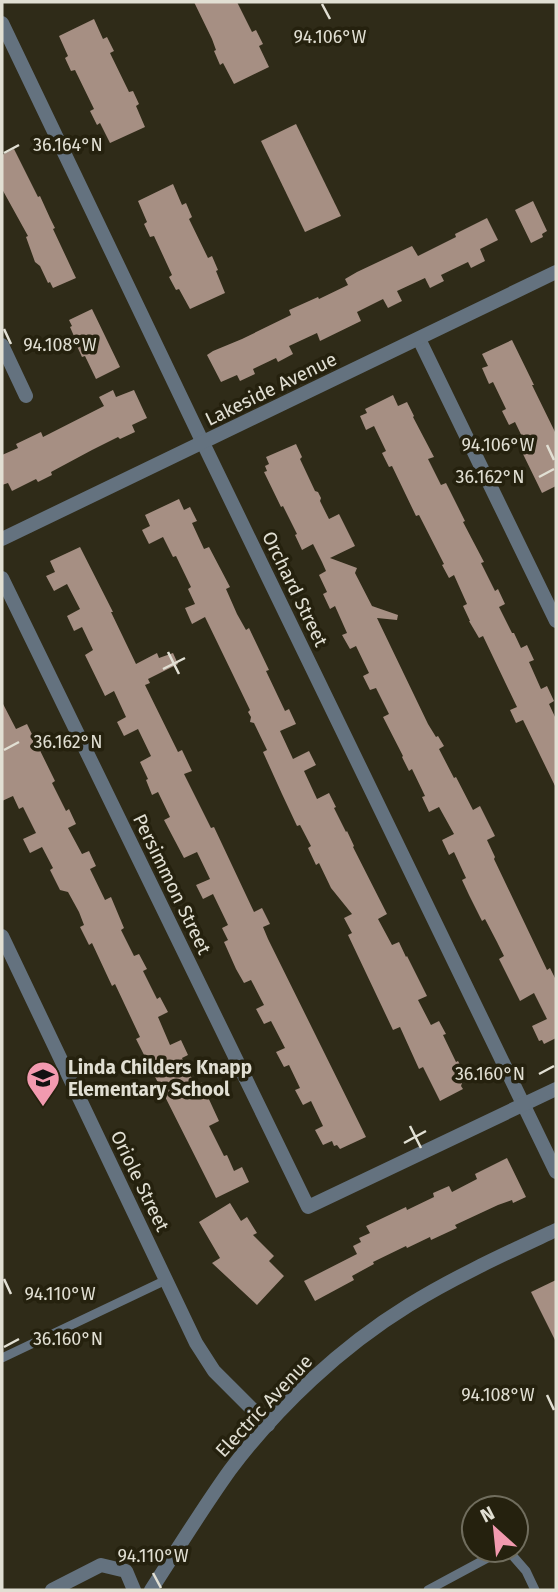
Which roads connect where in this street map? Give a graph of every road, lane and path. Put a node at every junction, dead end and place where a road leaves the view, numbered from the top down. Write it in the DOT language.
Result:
graph roads {
  1 [pos="2,23"];
  2 [pos="556,272"];
  3 [pos="419,339"];
  4 [pos="2,345"];
  5 [pos="26,396"];
  6 [pos="203,443"];
  7 [pos="2,540"];
  8 [pos="2,578"];
  9 [pos="556,621"];
  10 [pos="2,936"];
  11 [pos="556,1089"];
  12 [pos="524,1104"];
  13 [pos="556,1172"];
  14 [pos="556,1230"];
  15 [pos="166,1280"];
  16 [pos="2,1358"];
  17 [pos="268,1425"];
  18 [pos="52,1590"];
  19 [pos="134,1590"];
  20 [pos="150,1590"];
  21 [pos="429,1590"];
  22 [pos="535,1590"];
  1 -- 6 [label="street, Orchard Street"];
  2 -- 3 [label="street, Lakeside Avenue"];
  3 -- 6 [label="street, Lakeside Avenue"];
  3 -- 9 [label="street"];
  4 -- 5 [label="street"];
  6 -- 7 [label="street, Lakeside Avenue"];
  6 -- 12 [label="street, Orchard Street"];
  8 -- 12 [label="street, Persimmon Street"];
  10 -- 15 [label="street, Oriole Street"];
  11 -- 12 [label="street"];
  12 -- 13 [label="street, Orchard Street"];
  14 -- 17 [label="street, Electric Avenue"];
  15 -- 16 [label="lane"];
  15 -- 17 [label="street, Oriole Street"];
  17 -- 20 [label="street, Electric Avenue"];
  18 -- 19 [label="street"];
  21 -- 22 [label="lane"];
}
